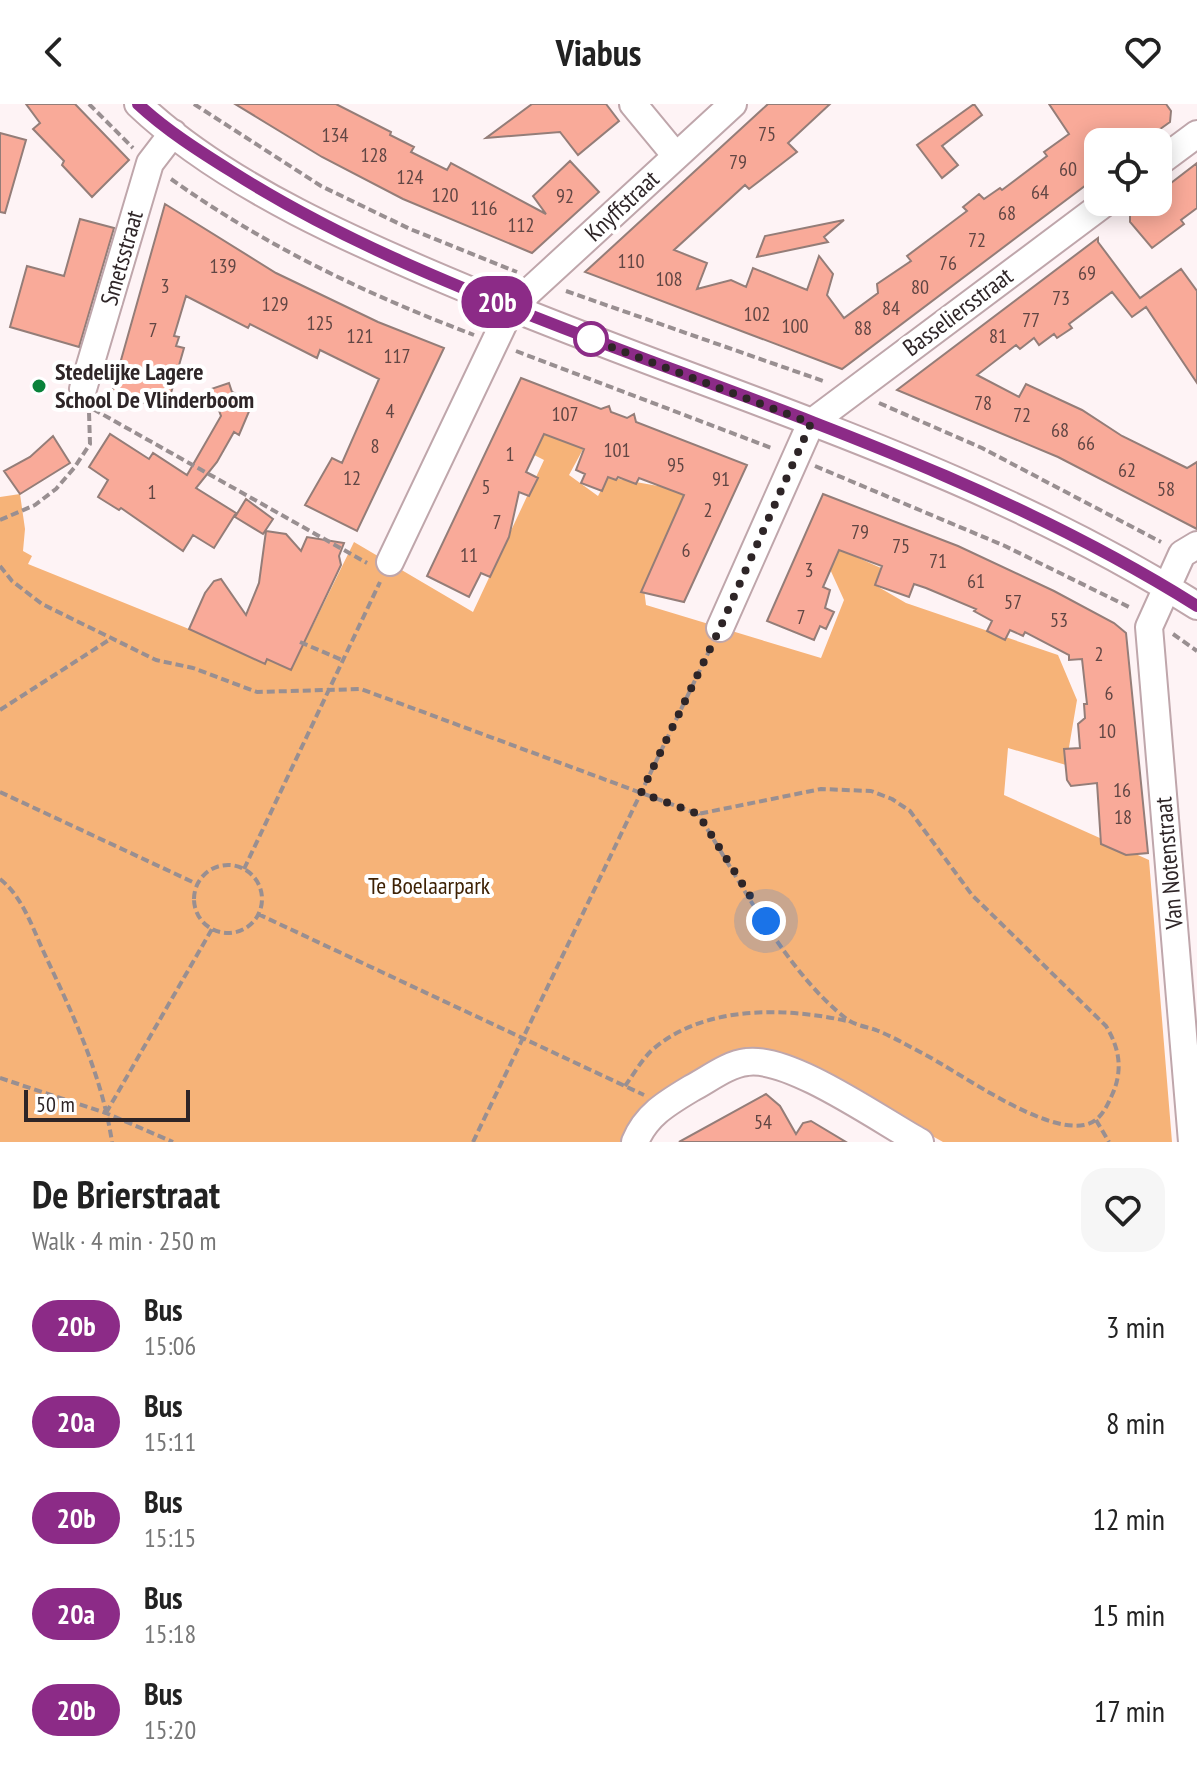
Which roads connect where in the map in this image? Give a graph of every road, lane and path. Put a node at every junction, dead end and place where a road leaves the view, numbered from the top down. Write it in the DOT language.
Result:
graph roads {
  1 [pos="89,104"];
  2 [pos="99,104"];
  3 [pos="194,104"];
  4 [pos="633,104"];
  5 [pos="733,104"];
  6 [pos="141,105"];
  7 [pos="93,109"];
  8 [pos="173,133"];
  9 [pos="1197,134"];
  10 [pos="1172,153"];
  11 [pos="676,156"];
  12 [pos="150,163"];
  13 [pos="1087,216"];
  14 [pos="540,282"];
  15 [pos="511,308"];
  16 [pos="494,343"];
  17 [pos="83,389"];
  18 [pos="851,391"];
  19 [pos="811,423"];
  20 [pos="795,457"];
  21 [pos="0,520"];
  22 [pos="1190,549"];
  23 [pos="0,566"];
  24 [pos="387,568"];
  25 [pos="1168,588"];
  26 [pos="1197,606"];
  27 [pos="1152,620"];
  28 [pos="720,628"];
  29 [pos="112,638"];
  30 [pos="300,642"];
  31 [pos="1197,651"];
  32 [pos="343,660"];
  33 [pos="329,690"];
  34 [pos="0,710"];
  35 [pos="0,792"];
  36 [pos="641,793"];
  37 [pos="698,814"];
  38 [pos="244,869"];
  39 [pos="0,879"];
  40 [pos="197,884"];
  41 [pos="258,914"];
  42 [pos="212,929"];
  43 [pos="850,1022"];
  44 [pos="525,1038"];
  45 [pos="0,1078"];
  46 [pos="625,1086"];
  47 [pos="663,1106"];
  48 [pos="106,1113"];
  49 [pos="1096,1120"];
  50 [pos="112,1142"];
  51 [pos="173,1142"];
  52 [pos="473,1142"];
  53 [pos="635,1142"];
  54 [pos="920,1142"];
  55 [pos="1109,1142"];
  56 [pos="1192,1142"];
  1 -- 7 [label="path"];
  2 -- 7 [label="path"];
  3 -- 14 [label="path"];
  4 -- 11 [label="street"];
  5 -- 11 [label="street, Knyffstraat"];
  6 -- 8 [label="street"];
  7 -- 12 [label="path"];
  8 -- 12 [label="street, Smetsstraat"];
  8 -- 15 [label="street"];
  9 -- 10 [label="street"];
  11 -- 14 [label="street, Knyffstraat"];
  12 -- 16 [label="path"];
  12 -- 17 [label="street, Smetsstraat"];
  13 -- 18 [label="street, Basseliersstraat"];
  14 -- 15 [label="street, Knyffstraat"];
  14 -- 18 [label="path"];
  15 -- 16 [label="street"];
  15 -- 19 [label="street"];
  16 -- 20 [label="path"];
  16 -- 24 [label="street"];
  18 -- 19 [label="street, Basseliersstraat"];
  18 -- 22 [label="path"];
  19 -- 20 [label="street"];
  19 -- 25 [label="street"];
  20 -- 27 [label="path"];
  20 -- 28 [label="street"];
  21 -- 24 [label="path"];
  22 -- 25 [label="street, Van Notenstraat"];
  23 -- 29 [label="path"];
  24 -- 32 [label="path"];
  25 -- 26 [label="street"];
  25 -- 27 [label="street, Van Notenstraat"];
  27 -- 31 [label="path"];
  27 -- 56 [label="street, Van Notenstraat"];
  28 -- 36 [label="path"];
  29 -- 33 [label="path"];
  29 -- 34 [label="path"];
  30 -- 32 [label="path"];
  32 -- 33 [label="path"];
  33 -- 36 [label="path"];
  33 -- 38 [label="path"];
  35 -- 40 [label="path"];
  36 -- 37 [label="path"];
  36 -- 44 [label="path"];
  37 -- 43 [label="path"];
  37 -- 49 [label="path"];
  38 -- 40 [label="path"];
  38 -- 41 [label="path"];
  39 -- 48 [label="path"];
  40 -- 42 [label="path"];
  41 -- 42 [label="path"];
  41 -- 44 [label="path"];
  42 -- 48 [label="path"];
  43 -- 46 [label="path"];
  43 -- 49 [label="path"];
  44 -- 46 [label="path"];
  44 -- 52 [label="path"];
  45 -- 48 [label="path"];
  46 -- 47 [label="path"];
  47 -- 53 [label="street"];
  47 -- 54 [label="street"];
  48 -- 50 [label="path"];
  48 -- 51 [label="path"];
  49 -- 55 [label="path"];
}
